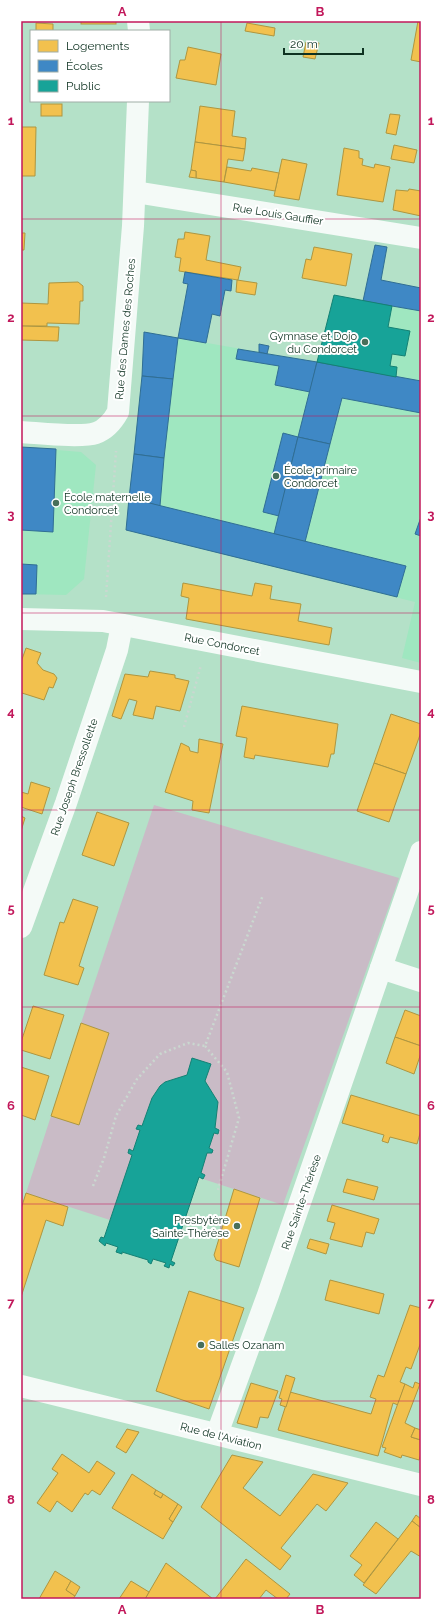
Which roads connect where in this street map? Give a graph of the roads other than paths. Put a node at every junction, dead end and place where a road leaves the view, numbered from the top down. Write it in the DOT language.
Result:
graph roads {
  1 [pos="138,102"];
  2 [pos="135,192"];
  3 [pos="421,238"];
  4 [pos="21,432"];
  5 [pos="21,619"];
  6 [pos="112,623"];
  7 [pos="421,682"];
  8 [pos="421,852"];
  9 [pos="21,927"];
  10 [pos="381,968"];
  11 [pos="421,981"];
  12 [pos="21,1386"];
  13 [pos="217,1434"];
  14 [pos="421,1485"];
  1 -- 2 [label="street, Rue des Dames des Roches"];
  2 -- 3 [label="street, Rue Louis Gauffier"];
  2 -- 4 [label="street, Rue des Dames des Roches"];
  5 -- 6 [label="street, Rue Condorcet"];
  6 -- 7 [label="street, Rue Condorcet"];
  6 -- 9 [label="street, Rue Joseph Bressollette"];
  8 -- 10 [label="street, Rue Sainte-Thérèse"];
  10 -- 11 [label="street"];
  10 -- 13 [label="street, Rue Sainte-Thérèse"];
  12 -- 13 [label="street, Rue de l'Aviation"];
  13 -- 14 [label="street, Rue de l'Aviation"];
}
